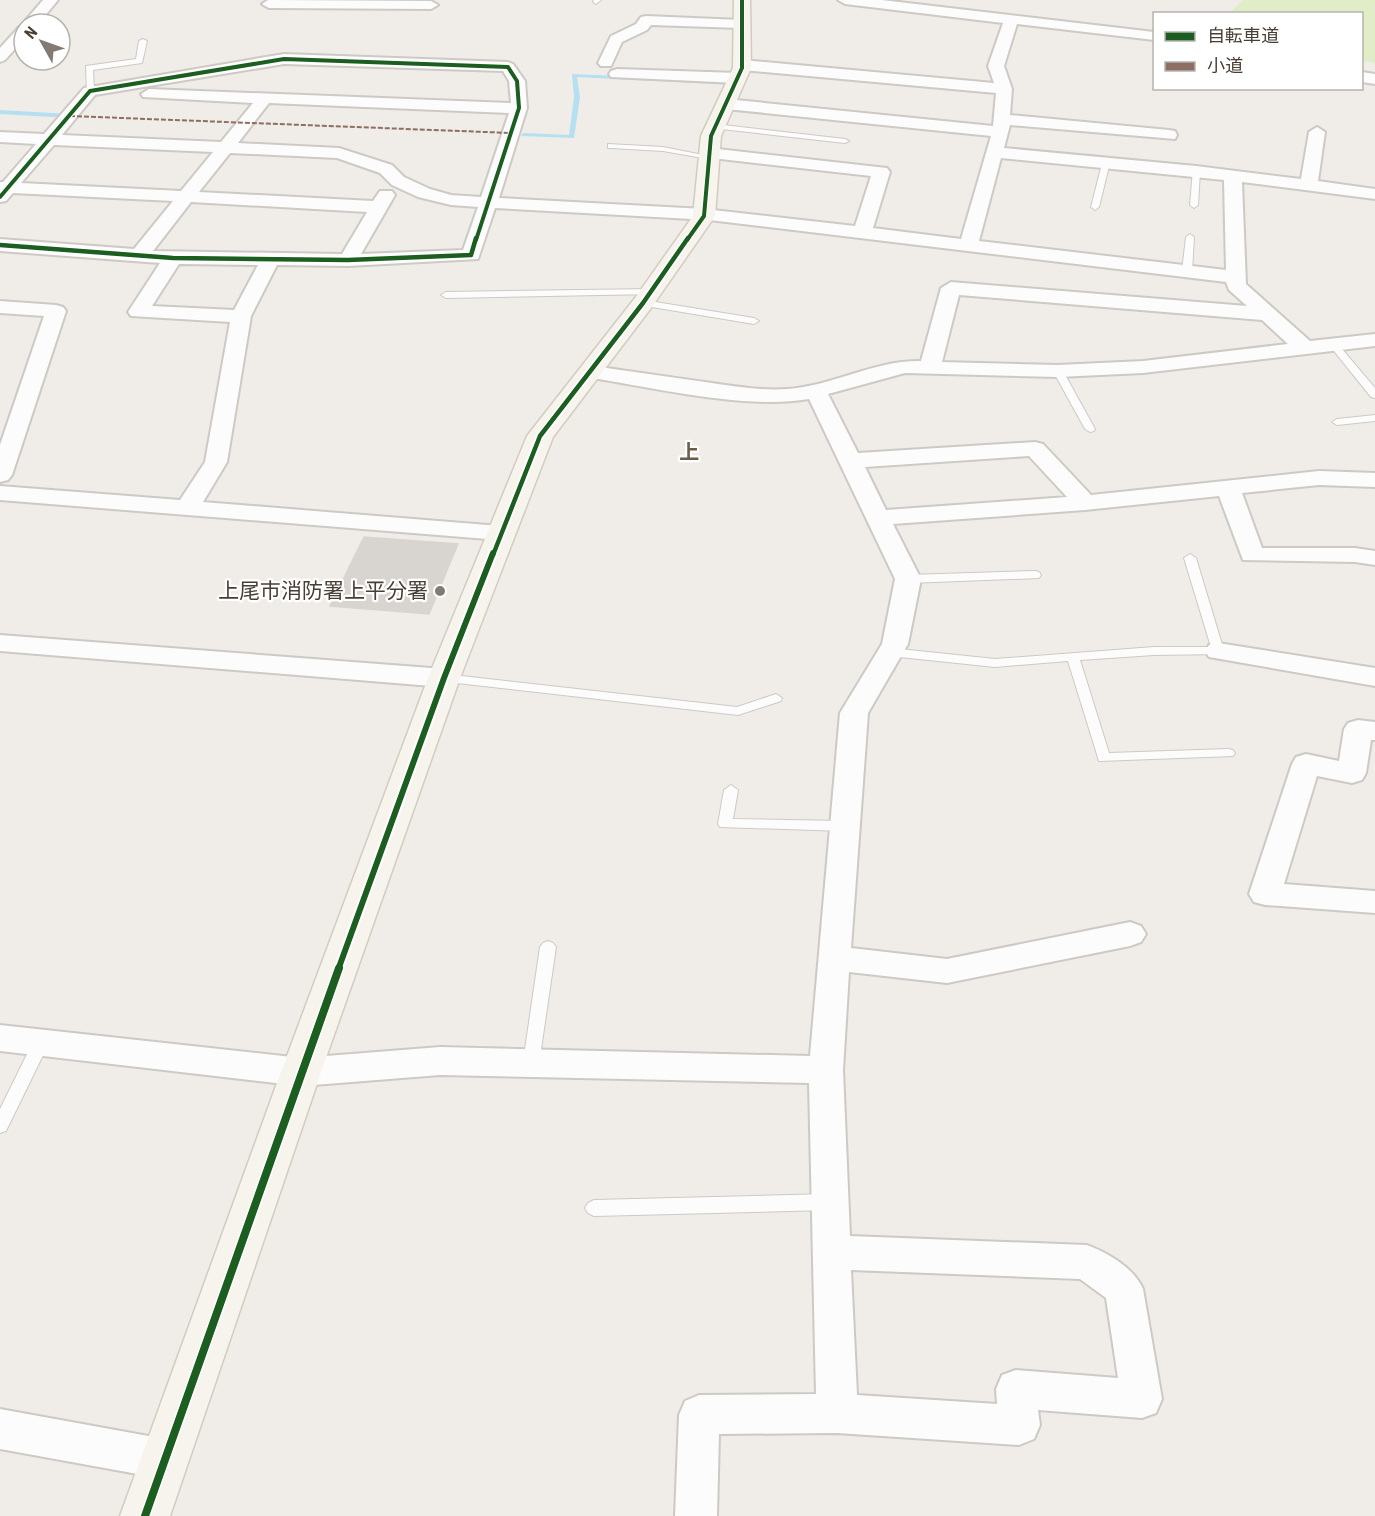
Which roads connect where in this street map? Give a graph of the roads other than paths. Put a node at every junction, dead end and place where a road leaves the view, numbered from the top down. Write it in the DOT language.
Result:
graph roads {
  1 [pos="51,0"];
  2 [pos="272,0"];
  3 [pos="856,1"];
  4 [pos="431,6"];
  5 [pos="40,12"];
  6 [pos="742,12"];
  7 [pos="1011,20"];
  8 [pos="1153,36"];
  9 [pos="143,41"];
  10 [pos="12,44"];
  11 [pos="0,57"];
  12 [pos="820,71"];
  13 [pos="1004,89"];
  14 [pos="90,92"];
  15 [pos="264,99"];
  16 [pos="519,108"];
  17 [pos="725,110"];
  18 [pos="1001,126"];
  19 [pos="1317,132"];
  20 [pos="1169,135"];
  21 [pos="0,136"];
  22 [pos="50,140"];
  23 [pos="844,141"];
  24 [pos="611,146"];
  25 [pos="227,149"];
  26 [pos="994,152"];
  27 [pos="1106,162"];
  28 [pos="1196,171"];
  29 [pos="1233,176"];
  30 [pos="395,178"];
  31 [pos="1309,186"];
  32 [pos="3,191"];
  33 [pos="1375,194"];
  34 [pos="188,197"];
  35 [pos="487,204"];
  36 [pos="1194,205"];
  37 [pos="379,207"];
  38 [pos="1095,207"];
  39 [pos="704,215"];
  40 [pos="862,231"];
  41 [pos="1190,237"];
  42 [pos="969,244"];
  43 [pos="0,245"];
  44 [pos="138,258"];
  45 [pos="173,258"];
  46 [pos="270,260"];
  47 [pos="348,260"];
  48 [pos="1187,271"];
  49 [pos="1235,277"];
  50 [pos="446,295"];
  51 [pos="647,298"];
  52 [pos="0,307"];
  53 [pos="1268,314"];
  54 [pos="241,316"];
  55 [pos="754,321"];
  56 [pos="1375,340"];
  57 [pos="1333,344"];
  58 [pos="1304,347"];
  59 [pos="930,367"];
  60 [pos="1058,371"];
  61 [pos="592,372"];
  62 [pos="816,391"];
  63 [pos="1375,395"];
  64 [pos="11,417"];
  65 [pos="1375,418"];
  66 [pos="1337,422"];
  67 [pos="1090,429"];
  68 [pos="848,460"];
  69 [pos="0,475"];
  70 [pos="1375,480"];
  71 [pos="1228,488"];
  72 [pos="0,493"];
  73 [pos="1085,503"];
  74 [pos="187,508"];
  75 [pos="876,518"];
  76 [pos="500,533"];
  77 [pos="1190,558"];
  78 [pos="1375,558"];
  79 [pos="1035,575"];
  80 [pos="908,579"];
  81 [pos="0,643"];
  82 [pos="1218,651"];
  83 [pos="890,652"];
  84 [pos="1073,657"];
  85 [pos="1375,677"];
  86 [pos="444,678"];
  87 [pos="776,698"];
  88 [pos="1375,731"];
  89 [pos="1228,753"];
  90 [pos="731,790"];
  91 [pos="844,826"];
  92 [pos="1375,902"];
  93 [pos="1130,934"];
  94 [pos="548,947"];
  95 [pos="833,958"];
  96 [pos="0,1038"];
  97 [pos="41,1043"];
  98 [pos="531,1063"];
  99 [pos="826,1070"];
  100 [pos="301,1072"];
  101 [pos="0,1126"];
  102 [pos="830,1202"];
  103 [pos="594,1208"];
  104 [pos="831,1252"];
  105 [pos="837,1413"];
  106 [pos="0,1429"];
  107 [pos="165,1459"];
  108 [pos="145,1516"];
  109 [pos="696,1516"];
  1 -- 5 [label="street"];
  2 -- 4 [label="street"];
  3 -- 7 [label="street"];
  6 -- 17 [label="street"];
  6 -- 17 [label="street"];
  7 -- 8 [label="street"];
  7 -- 13 [label="street"];
  9 -- 14 [label="lane"];
  10 -- 11 [label="street"];
  12 -- 13 [label="street"];
  12 -- 17 [label="street"];
  12 -- 17 [label="street"];
  13 -- 18 [label="street"];
  14 -- 15 [label="street"];
  14 -- 16 [label="street"];
  14 -- 22 [label="street"];
  15 -- 16 [label="street"];
  15 -- 25 [label="street"];
  16 -- 35 [label="street"];
  17 -- 18 [label="street"];
  17 -- 23 [label="lane"];
  17 -- 24 [label="lane"];
  17 -- 39 [label="street"];
  17 -- 40 [label="street"];
  18 -- 20 [label="street"];
  18 -- 26 [label="street"];
  19 -- 31 [label="street"];
  21 -- 22 [label="street"];
  22 -- 25 [label="street"];
  22 -- 32 [label="street"];
  25 -- 30 [label="street"];
  25 -- 34 [label="street"];
  26 -- 27 [label="street"];
  26 -- 42 [label="street"];
  27 -- 28 [label="street"];
  27 -- 38 [label="lane"];
  28 -- 29 [label="street"];
  28 -- 36 [label="lane"];
  29 -- 31 [label="street"];
  29 -- 49 [label="street"];
  30 -- 35 [label="street"];
  30 -- 37 [label="street"];
  31 -- 33 [label="street"];
  32 -- 34 [label="street"];
  34 -- 37 [label="street"];
  34 -- 44 [label="street"];
  35 -- 39 [label="street"];
  35 -- 47 [label="street"];
  37 -- 47 [label="street"];
  39 -- 40 [label="street"];
  39 -- 51 [label="street"];
  40 -- 42 [label="street"];
  41 -- 48 [label="lane"];
  42 -- 48 [label="street"];
  43 -- 44 [label="street"];
  44 -- 45 [label="street"];
  45 -- 46 [label="street"];
  45 -- 54 [label="street"];
  46 -- 47 [label="street"];
  46 -- 54 [label="street"];
  48 -- 49 [label="street"];
  49 -- 53 [label="street"];
  50 -- 51 [label="lane"];
  51 -- 55 [label="lane"];
  51 -- 61 [label="street"];
  52 -- 64 [label="street"];
  53 -- 58 [label="street"];
  53 -- 59 [label="street"];
  54 -- 74 [label="street"];
  56 -- 57 [label="street"];
  57 -- 58 [label="street"];
  57 -- 63 [label="lane"];
  58 -- 60 [label="street"];
  59 -- 60 [label="street"];
  59 -- 62 [label="street"];
  60 -- 67 [label="lane"];
  61 -- 62 [label="street"];
  61 -- 76 [label="street"];
  62 -- 68 [label="street"];
  64 -- 69 [label="street"];
  65 -- 66 [label="lane"];
  68 -- 73 [label="street"];
  68 -- 75 [label="street"];
  70 -- 71 [label="street"];
  71 -- 73 [label="street"];
  71 -- 78 [label="street"];
  72 -- 74 [label="street"];
  73 -- 75 [label="street"];
  74 -- 76 [label="street"];
  75 -- 80 [label="street"];
  76 -- 86 [label="street"];
  77 -- 82 [label="lane"];
  79 -- 80 [label="lane"];
  80 -- 83 [label="street"];
  81 -- 86 [label="street"];
  82 -- 84 [label="lane"];
  82 -- 85 [label="street"];
  83 -- 84 [label="lane"];
  83 -- 91 [label="street"];
  84 -- 89 [label="lane"];
  86 -- 87 [label="lane"];
  86 -- 100 [label="street"];
  88 -- 92 [label="street"];
  90 -- 91 [label="lane"];
  91 -- 95 [label="street"];
  93 -- 95 [label="street"];
  94 -- 98 [label="lane"];
  95 -- 99 [label="street"];
  96 -- 97 [label="street"];
  97 -- 100 [label="street"];
  97 -- 101 [label="lane"];
  98 -- 99 [label="street"];
  98 -- 100 [label="street"];
  99 -- 102 [label="street"];
  100 -- 107 [label="street"];
  102 -- 103 [label="lane"];
  102 -- 104 [label="street"];
  104 -- 105 [label="street"];
  104 -- 105 [label="street"];
  105 -- 109 [label="street"];
  106 -- 107 [label="street"];
  107 -- 108 [label="street"];
}
